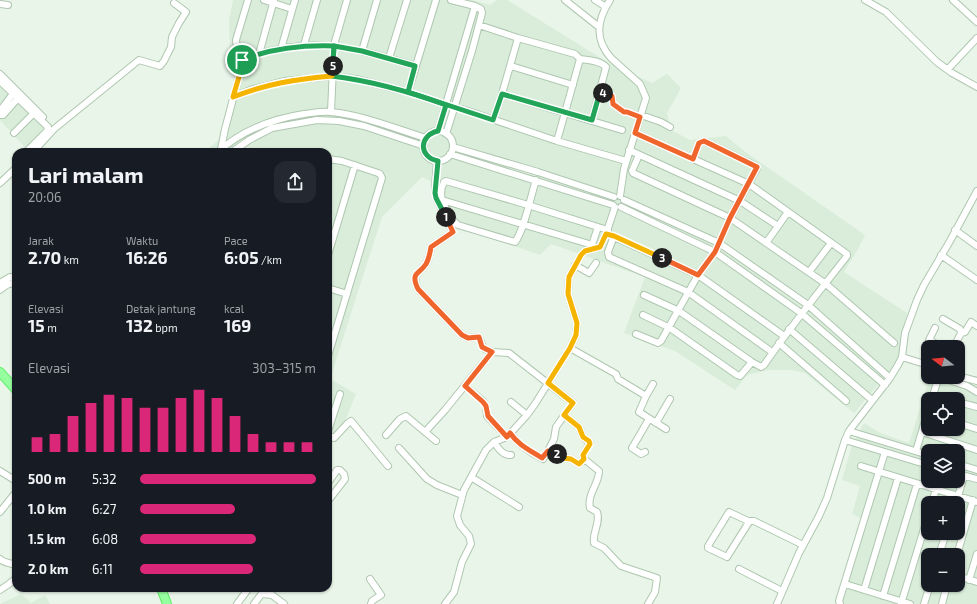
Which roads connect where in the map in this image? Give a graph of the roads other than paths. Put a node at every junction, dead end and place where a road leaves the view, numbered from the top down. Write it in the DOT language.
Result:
graph roads {
  1 [pos="248,0"];
  2 [pos="264,0"];
  3 [pos="295,0"];
  4 [pos="317,0"];
  5 [pos="347,0"];
  6 [pos="377,0"];
  7 [pos="407,0"];
  8 [pos="436,0"];
  9 [pos="451,0"];
  10 [pos="565,0"];
  11 [pos="595,0"];
  12 [pos="610,0"];
  13 [pos="865,0"];
  14 [pos="953,0"];
  15 [pos="273,2"];
  16 [pos="174,3"];
  17 [pos="0,4"];
  18 [pos="8,5"];
  19 [pos="474,6"];
  20 [pos="606,7"];
  21 [pos="292,9"];
  22 [pos="977,22"];
  23 [pos="479,25"];
  24 [pos="599,27"];
  25 [pos="518,38"];
  26 [pos="977,38"];
  27 [pos="304,45"];
  28 [pos="334,46"];
  29 [pos="281,49"];
  30 [pos="362,51"];
  31 [pos="259,54"];
  32 [pos="389,58"];
  33 [pos="580,59"];
  34 [pos="242,60"];
  35 [pos="415,66"];
  36 [pos="511,66"];
  37 [pos="948,69"];
  38 [pos="0,74"];
  39 [pos="332,76"];
  40 [pos="0,81"];
  41 [pos="572,85"];
  42 [pos="977,87"];
  43 [pos="408,92"];
  44 [pos="600,92"];
  45 [pos="17,94"];
  46 [pos="502,94"];
  47 [pos="233,97"];
  48 [pos="446,105"];
  49 [pos="454,107"];
  50 [pos="0,111"];
  51 [pos="331,112"];
  52 [pos="34,113"];
  53 [pos="565,113"];
  54 [pos="0,115"];
  55 [pos="641,116"];
  56 [pos="287,117"];
  57 [pos="493,120"];
  58 [pos="592,120"];
  59 [pos="291,124"];
  60 [pos="670,127"];
  61 [pos="54,129"];
  62 [pos="622,130"];
  63 [pos="438,131"];
  64 [pos="14,133"];
  65 [pos="635,133"];
  66 [pos="446,134"];
  67 [pos="426,138"];
  68 [pos="557,141"];
  69 [pos="424,146"];
  70 [pos="453,147"];
  71 [pos="33,148"];
  72 [pos="33,148"];
  73 [pos="220,148"];
  74 [pos="223,148"];
  75 [pos="238,148"];
  76 [pos="629,150"];
  77 [pos="450,154"];
  78 [pos="639,155"];
  79 [pos="693,159"];
  80 [pos="332,160"];
  81 [pos="438,161"];
  82 [pos="626,161"];
  83 [pos="355,165"];
  84 [pos="12,171"];
  85 [pos="1,179"];
  86 [pos="536,180"];
  87 [pos="749,184"];
  88 [pos="977,190"];
  89 [pos="619,197"];
  90 [pos="442,200"];
  91 [pos="740,201"];
  92 [pos="528,205"];
  93 [pos="616,207"];
  94 [pos="788,212"];
  95 [pos="730,218"];
  96 [pos="524,224"];
  97 [pos="778,226"];
  98 [pos="598,227"];
  99 [pos="955,230"];
  100 [pos="607,232"];
  101 [pos="614,236"];
  102 [pos="332,242"];
  103 [pos="719,243"];
  104 [pos="766,243"];
  105 [pos="831,243"];
  106 [pos="977,246"];
  107 [pos="715,252"];
  108 [pos="941,255"];
  109 [pos="596,263"];
  110 [pos="575,265"];
  111 [pos="809,272"];
  112 [pos="698,275"];
  113 [pos="12,277"];
  114 [pos="977,280"];
  115 [pos="0,283"];
  116 [pos="12,283"];
  117 [pos="826,284"];
  118 [pos="332,289"];
  119 [pos="0,290"];
  120 [pos="688,292"];
  121 [pos="347,294"];
  122 [pos="644,295"];
  123 [pos="808,305"];
  124 [pos="679,311"];
  125 [pos="801,313"];
  126 [pos="643,315"];
  127 [pos="943,319"];
  128 [pos="977,326"];
  129 [pos="670,328"];
  130 [pos="935,328"];
  131 [pos="789,329"];
  132 [pos="961,333"];
  133 [pos="636,334"];
  134 [pos="784,336"];
  135 [pos="929,340"];
  136 [pos="958,340"];
  137 [pos="332,343"];
  138 [pos="779,343"];
  139 [pos="894,343"];
  140 [pos="570,348"];
  141 [pos="492,352"];
  142 [pos="772,352"];
  143 [pos="902,357"];
  144 [pos="752,362"];
  145 [pos="921,363"];
  146 [pos="0,372"];
  147 [pos="890,378"];
  148 [pos="965,378"];
  149 [pos="977,381"];
  150 [pos="548,383"];
  151 [pos="653,384"];
  152 [pos="885,385"];
  153 [pos="12,386"];
  154 [pos="465,386"];
  155 [pos="934,392"];
  156 [pos="977,392"];
  157 [pos="340,394"];
  158 [pos="646,396"];
  159 [pos="670,399"];
  160 [pos="872,400"];
  161 [pos="846,401"];
  162 [pos="511,402"];
  163 [pos="965,404"];
  164 [pos="977,407"];
  165 [pos="527,415"];
  166 [pos="564,415"];
  167 [pos="332,419"];
  168 [pos="649,419"];
  169 [pos="656,423"];
  170 [pos="965,425"];
  171 [pos="977,428"];
  172 [pos="666,429"];
  173 [pos="849,431"];
  174 [pos="426,432"];
  175 [pos="386,435"];
  176 [pos="509,435"];
  177 [pos="921,435"];
  178 [pos="934,436"];
  179 [pos="332,437"];
  180 [pos="845,440"];
  181 [pos="436,441"];
  182 [pos="494,442"];
  183 [pos="399,448"];
  184 [pos="906,448"];
  185 [pos="977,450"];
  186 [pos="548,451"];
  187 [pos="916,451"];
  188 [pos="645,452"];
  189 [pos="886,452"];
  190 [pos="921,453"];
  191 [pos="511,455"];
  192 [pos="903,457"];
  193 [pos="584,459"];
  194 [pos="921,463"];
  195 [pos="388,466"];
  196 [pos="861,466"];
  197 [pos="965,466"];
  198 [pos="977,469"];
  199 [pos="0,471"];
  200 [pos="879,472"];
  201 [pos="965,476"];
  202 [pos="332,477"];
  203 [pos="471,477"];
  204 [pos="12,478"];
  205 [pos="898,478"];
  206 [pos="975,478"];
  207 [pos="917,484"];
  208 [pos="959,488"];
  209 [pos="936,489"];
  210 [pos="462,495"];
  211 [pos="332,496"];
  212 [pos="934,496"];
  213 [pos="958,496"];
  214 [pos="12,497"];
  215 [pos="965,498"];
  216 [pos="10,499"];
  217 [pos="975,501"];
  218 [pos="519,507"];
  219 [pos="0,512"];
  220 [pos="749,522"];
  221 [pos="921,539"];
  222 [pos="803,545"];
  223 [pos="958,548"];
  224 [pos="977,554"];
  225 [pos="0,559"];
  226 [pos="12,563"];
  227 [pos="739,569"];
  228 [pos="370,579"];
  229 [pos="965,579"];
  230 [pos="969,580"];
  231 [pos="12,581"];
  232 [pos="977,582"];
  233 [pos="845,584"];
  234 [pos="0,590"];
  235 [pos="864,590"];
  236 [pos="782,591"];
  237 [pos="162,592"];
  238 [pos="246,592"];
  239 [pos="928,592"];
  240 [pos="945,592"];
  241 [pos="262,594"];
  242 [pos="883,596"];
  243 [pos="901,603"];
  244 [pos="167,604"];
  245 [pos="237,604"];
  246 [pos="254,604"];
  247 [pos="284,604"];
  248 [pos="371,604"];
  249 [pos="445,604"];
  250 [pos="648,604"];
  251 [pos="777,604"];
  252 [pos="840,604"];
  253 [pos="910,604"];
  254 [pos="924,604"];
  255 [pos="942,604"];
  1 -- 34 [label="street"];
  2 -- 15 [label="street"];
  3 -- 21 [label="street"];
  4 -- 27 [label="street"];
  5 -- 28 [label="street"];
  6 -- 30 [label="street"];
  7 -- 32 [label="street"];
  8 -- 35 [label="street"];
  9 -- 19 [label="street"];
  10 -- 24 [label="street"];
  11 -- 20 [label="street"];
  12 -- 20 [label="street"];
  13 -- 37 [label="street"];
  14 -- 22 [label="street"];
  15 -- 21 [label="street"];
  15 -- 31 [label="street"];
  16 -- 61 [label="street"];
  17 -- 18 [label="street"];
  19 -- 23 [label="street"];
  19 -- 48 [label="street"];
  20 -- 24 [label="street"];
  21 -- 29 [label="street"];
  23 -- 25 [label="street"];
  23 -- 49 [label="street"];
  24 -- 55 [label="street"];
  25 -- 33 [label="street"];
  25 -- 36 [label="street"];
  26 -- 37 [label="street"];
  27 -- 28 [label="street"];
  27 -- 29 [label="street"];
  28 -- 30 [label="street"];
  28 -- 39 [label="street"];
  29 -- 31 [label="street"];
  30 -- 32 [label="street"];
  31 -- 34 [label="street"];
  32 -- 35 [label="street"];
  33 -- 41 [label="street"];
  33 -- 44 [label="street"];
  34 -- 47 [label="street"];
  35 -- 43 [label="street"];
  36 -- 41 [label="street"];
  36 -- 46 [label="street"];
  37 -- 42 [label="street"];
  38 -- 45 [label="street"];
  39 -- 43 [label="street"];
  39 -- 47 [label="street"];
  39 -- 51 [label="street"];
  40 -- 45 [label="street"];
  41 -- 53 [label="street"];
  43 -- 48 [label="street"];
  44 -- 55 [label="street"];
  44 -- 58 [label="street"];
  45 -- 50 [label="street"];
  45 -- 52 [label="street"];
  45 -- 54 [label="street"];
  45 -- 61 [label="street"];
  46 -- 53 [label="street"];
  46 -- 57 [label="street"];
  47 -- 73 [label="street"];
  48 -- 49 [label="street"];
  48 -- 63 [label="street"];
  49 -- 57 [label="street"];
  49 -- 66 [label="street"];
  51 -- 56 [label="street"];
  51 -- 67 [label="street"];
  52 -- 64 [label="street"];
  52 -- 72 [label="street"];
  53 -- 58 [label="street"];
  53 -- 68 [label="street"];
  55 -- 60 [label="street"];
  55 -- 65 [label="street"];
  56 -- 59 [label="street"];
  56 -- 74 [label="street"];
  57 -- 68 [label="street"];
  58 -- 62 [label="street"];
  59 -- 69 [label="street"];
  59 -- 75 [label="street"];
  61 -- 71 [label="street"];
  63 -- 66 [label="street"];
  63 -- 67 [label="street"];
  65 -- 76 [label="street"];
  65 -- 79 [label="street"];
  66 -- 70 [label="street"];
  67 -- 69 [label="street"];
  68 -- 82 [label="street"];
  69 -- 81 [label="street"];
  70 -- 77 [label="street"];
  70 -- 89 [label="street"];
  76 -- 78 [label="street"];
  76 -- 82 [label="street"];
  77 -- 81 [label="street"];
  77 -- 86 [label="street"];
  78 -- 91 [label="street"];
  78 -- 95 [label="street"];
  79 -- 87 [label="street"];
  79 -- 87 [label="street"];
  80 -- 83 [label="street"];
  81 -- 141 [label="street"];
  82 -- 89 [label="street"];
  83 -- 102 [label="street"];
  83 -- 121 [label="street"];
  84 -- 85 [label="street"];
  86 -- 92 [label="street"];
  86 -- 93 [label="street"];
  87 -- 91 [label="street"];
  87 -- 94 [label="street"];
  88 -- 99 [label="street"];
  89 -- 93 [label="street"];
  89 -- 93 [label="street"];
  89 -- 103 [label="street"];
  90 -- 92 [label="street"];
  90 -- 96 [label="street"];
  90 -- 96 [label="street"];
  91 -- 95 [label="street"];
  91 -- 97 [label="street"];
  92 -- 96 [label="street"];
  92 -- 98 [label="street"];
  93 -- 100 [label="street"];
  93 -- 107 [label="street"];
  94 -- 97 [label="street"];
  94 -- 105 [label="street"];
  95 -- 103 [label="street"];
  95 -- 104 [label="street"];
  96 -- 98 [label="street"];
  97 -- 104 [label="street"];
  98 -- 100 [label="street"];
  99 -- 106 [label="street"];
  99 -- 108 [label="street"];
  100 -- 101 [label="street"];
  100 -- 110 [label="street"];
  101 -- 112 [label="street"];
  101 -- 120 [label="street"];
  103 -- 107 [label="street"];
  103 -- 123 [label="street"];
  104 -- 111 [label="street"];
  105 -- 111 [label="street"];
  105 -- 117 [label="street"];
  107 -- 112 [label="street"];
  107 -- 125 [label="street"];
  108 -- 114 [label="street"];
  108 -- 143 [label="street"];
  109 -- 110 [label="street"];
  110 -- 140 [label="street"];
  111 -- 117 [label="street"];
  112 -- 120 [label="street"];
  112 -- 134 [label="street"];
  113 -- 115 [label="street"];
  116 -- 119 [label="street"];
  117 -- 123 [label="street"];
  117 -- 139 [label="street"];
  118 -- 121 [label="street"];
  120 -- 124 [label="street"];
  120 -- 142 [label="street"];
  121 -- 137 [label="street"];
  122 -- 124 [label="street"];
  123 -- 125 [label="street"];
  123 -- 147 [label="street"];
  124 -- 129 [label="street"];
  124 -- 144 [label="street"];
  125 -- 131 [label="street"];
  125 -- 152 [label="street"];
  126 -- 129 [label="street"];
  127 -- 132 [label="street"];
  128 -- 132 [label="street"];
  129 -- 133 [label="street"];
  129 -- 144 [label="street"];
  130 -- 135 [label="street"];
  131 -- 134 [label="street"];
  131 -- 160 [label="street"];
  132 -- 136 [label="street"];
  134 -- 138 [label="street"];
  138 -- 142 [label="street"];
  138 -- 161 [label="street"];
  140 -- 150 [label="street"];
  140 -- 158 [label="street"];
  141 -- 150 [label="street"];
  141 -- 154 [label="street"];
  142 -- 144 [label="street"];
  143 -- 145 [label="street"];
  143 -- 147 [label="street"];
  146 -- 153 [label="main road"];
  147 -- 152 [label="street"];
  148 -- 149 [label="street"];
  150 -- 165 [label="street"];
  150 -- 166 [label="street"];
  151 -- 158 [label="street"];
  152 -- 160 [label="street"];
  154 -- 174 [label="street"];
  154 -- 176 [label="street"];
  155 -- 156 [label="street"];
  157 -- 167 [label="street"];
  158 -- 168 [label="street"];
  159 -- 169 [label="street"];
  160 -- 173 [label="street"];
  162 -- 165 [label="street"];
  163 -- 164 [label="street"];
  165 -- 176 [label="street"];
  166 -- 186 [label="street"];
  166 -- 193 [label="street"];
  168 -- 169 [label="street"];
  168 -- 188 [label="street"];
  169 -- 172 [label="street"];
  170 -- 171 [label="street"];
  173 -- 180 [label="street"];
  173 -- 184 [label="street"];
  174 -- 175 [label="street"];
  174 -- 181 [label="street"];
  176 -- 182 [label="street"];
  176 -- 186 [label="street"];
  177 -- 187 [label="street"];
  178 -- 185 [label="street"];
  179 -- 195 [label="street"];
  180 -- 189 [label="street"];
  180 -- 222 [label="street"];
  182 -- 191 [label="street"];
  182 -- 203 [label="street"];
  183 -- 210 [label="street"];
  184 -- 187 [label="street"];
  184 -- 192 [label="street"];
  186 -- 193 [label="street"];
  187 -- 190 [label="street"];
  189 -- 192 [label="street"];
  189 -- 200 [label="street"];
  192 -- 194 [label="street"];
  193 -- 250 [label="street"];
  196 -- 200 [label="street"];
  197 -- 198 [label="street"];
  198 -- 206 [label="street"];
  199 -- 204 [label="street"];
  200 -- 205 [label="street"];
  200 -- 233 [label="street"];
  201 -- 206 [label="street"];
  202 -- 211 [label="street"];
  203 -- 210 [label="street"];
  203 -- 218 [label="street"];
  205 -- 207 [label="street"];
  205 -- 235 [label="street"];
  207 -- 209 [label="street"];
  207 -- 242 [label="street"];
  208 -- 213 [label="street"];
  209 -- 212 [label="street"];
  209 -- 213 [label="street"];
  210 -- 249 [label="street"];
  214 -- 216 [label="street"];
  215 -- 217 [label="street"];
  216 -- 219 [label="street"];
  217 -- 223 [label="street"];
  220 -- 220 [label="street"];
  220 -- 222 [label="street"];
  221 -- 243 [label="street"];
  222 -- 236 [label="street"];
  224 -- 230 [label="street"];
  225 -- 226 [label="street"];
  227 -- 236 [label="street"];
  228 -- 248 [label="street"];
  229 -- 230 [label="street"];
  230 -- 232 [label="street"];
  231 -- 234 [label="street"];
  233 -- 235 [label="street"];
  233 -- 252 [label="street"];
  235 -- 242 [label="street"];
  236 -- 251 [label="street"];
  237 -- 244 [label="main road"];
  238 -- 245 [label="street"];
  239 -- 254 [label="street"];
  240 -- 255 [label="street"];
  241 -- 246 [label="street"];
  241 -- 247 [label="street"];
  242 -- 243 [label="street"];
  243 -- 253 [label="street"];
}
